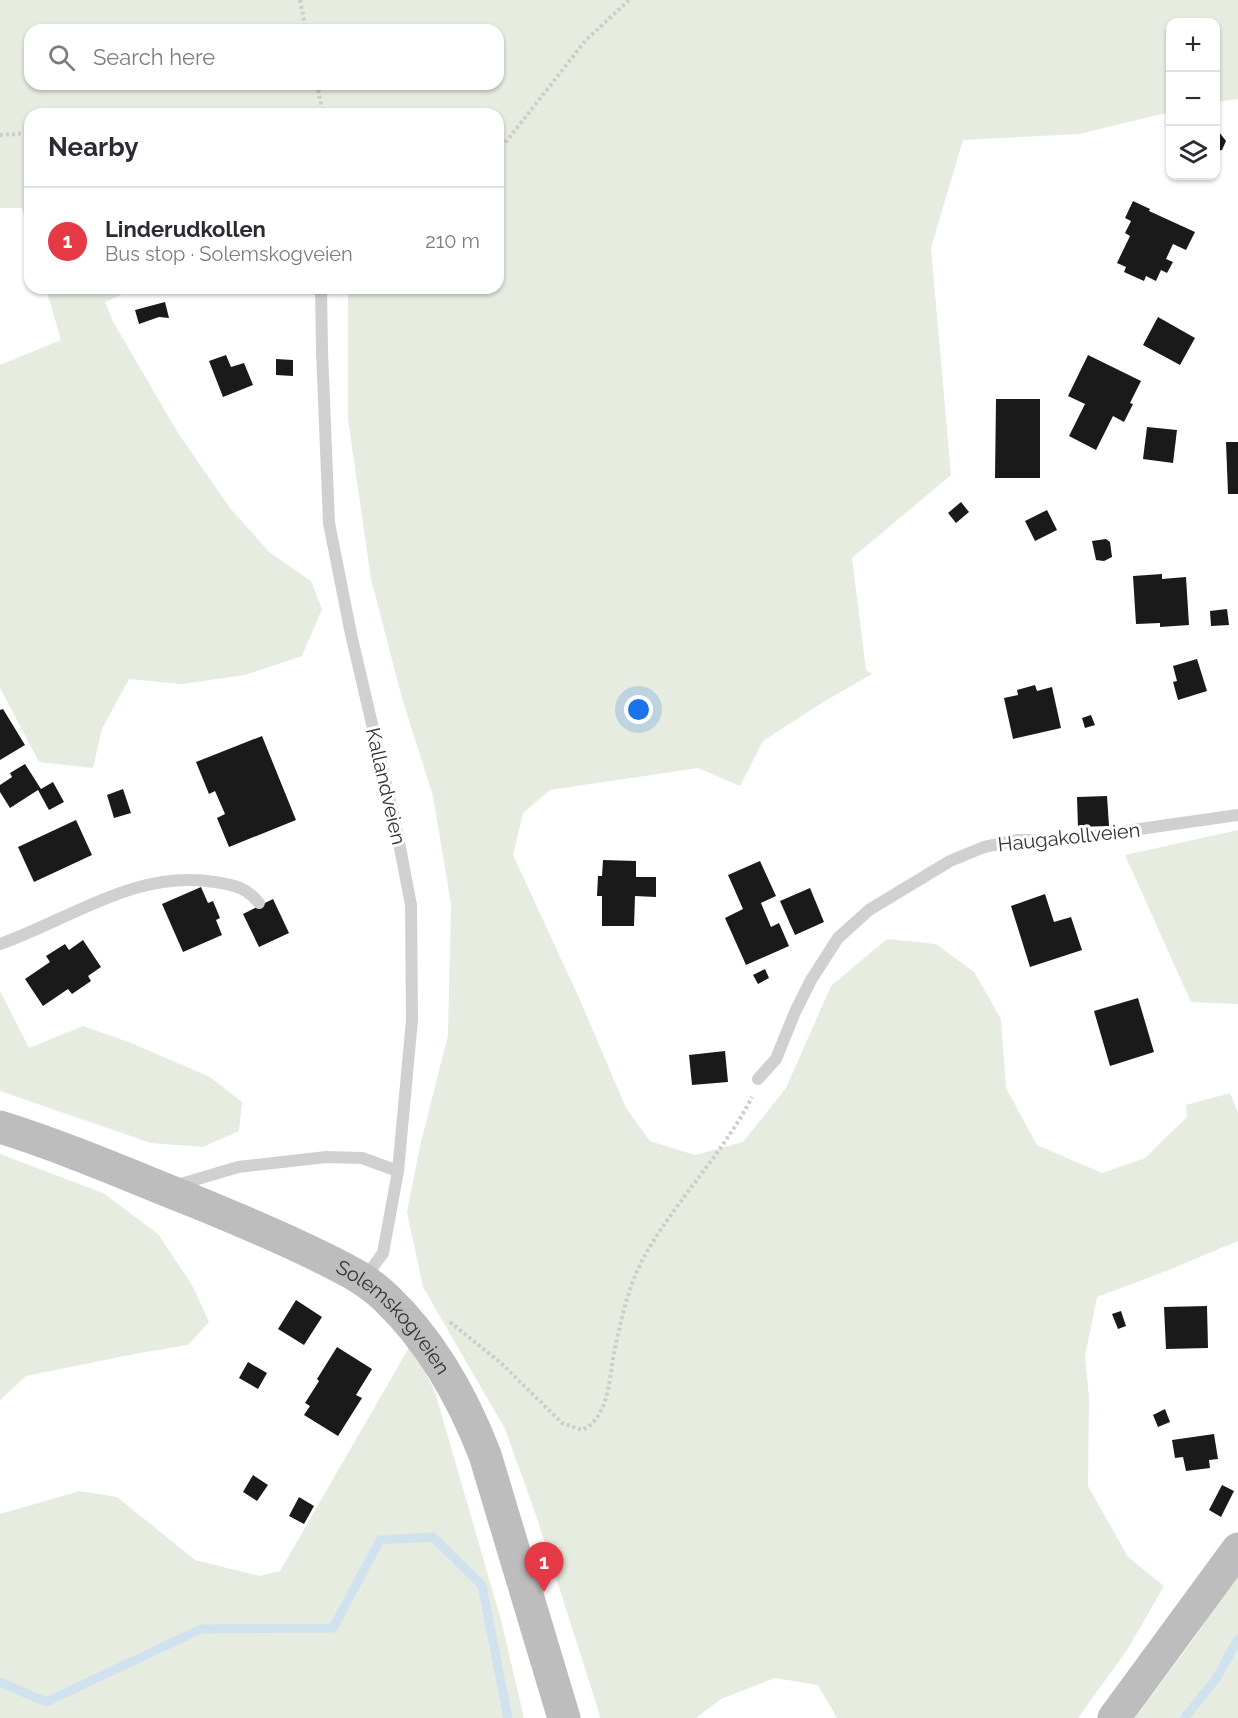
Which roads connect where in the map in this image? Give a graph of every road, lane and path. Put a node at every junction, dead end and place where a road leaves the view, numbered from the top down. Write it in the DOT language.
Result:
graph roads {
  1 [pos="300,0"];
  2 [pos="629,0"];
  3 [pos="305,24"];
  4 [pos="318,90"];
  5 [pos="322,108"];
  6 [pos="24,133"];
  7 [pos="0,135"];
  8 [pos="504,144"];
  9 [pos="321,294"];
  10 [pos="1238,815"];
  11 [pos="259,903"];
  12 [pos="0,944"];
  13 [pos="758,1079"];
  14 [pos="0,1127"];
  15 [pos="398,1171"];
  16 [pos="163,1189"];
  17 [pos="363,1280"];
  18 [pos="443,1317"];
  19 [pos="1238,1549"];
  20 [pos="564,1718"];
  21 [pos="1114,1718"];
  1 -- 3 [label="path"];
  2 -- 8 [label="path"];
  4 -- 5 [label="path"];
  6 -- 7 [label="path"];
  9 -- 15 [label="lane, Kallandveien"];
  10 -- 13 [label="lane, Haugakollveien"];
  11 -- 12 [label="lane"];
  13 -- 18 [label="path"];
  14 -- 16 [label="street, Solemskogveien"];
  15 -- 16 [label="lane"];
  15 -- 17 [label="lane, Kallandveien"];
  16 -- 17 [label="street, Solemskogveien"];
  17 -- 20 [label="street, Solemskogveien"];
  19 -- 21 [label="street"];
}
